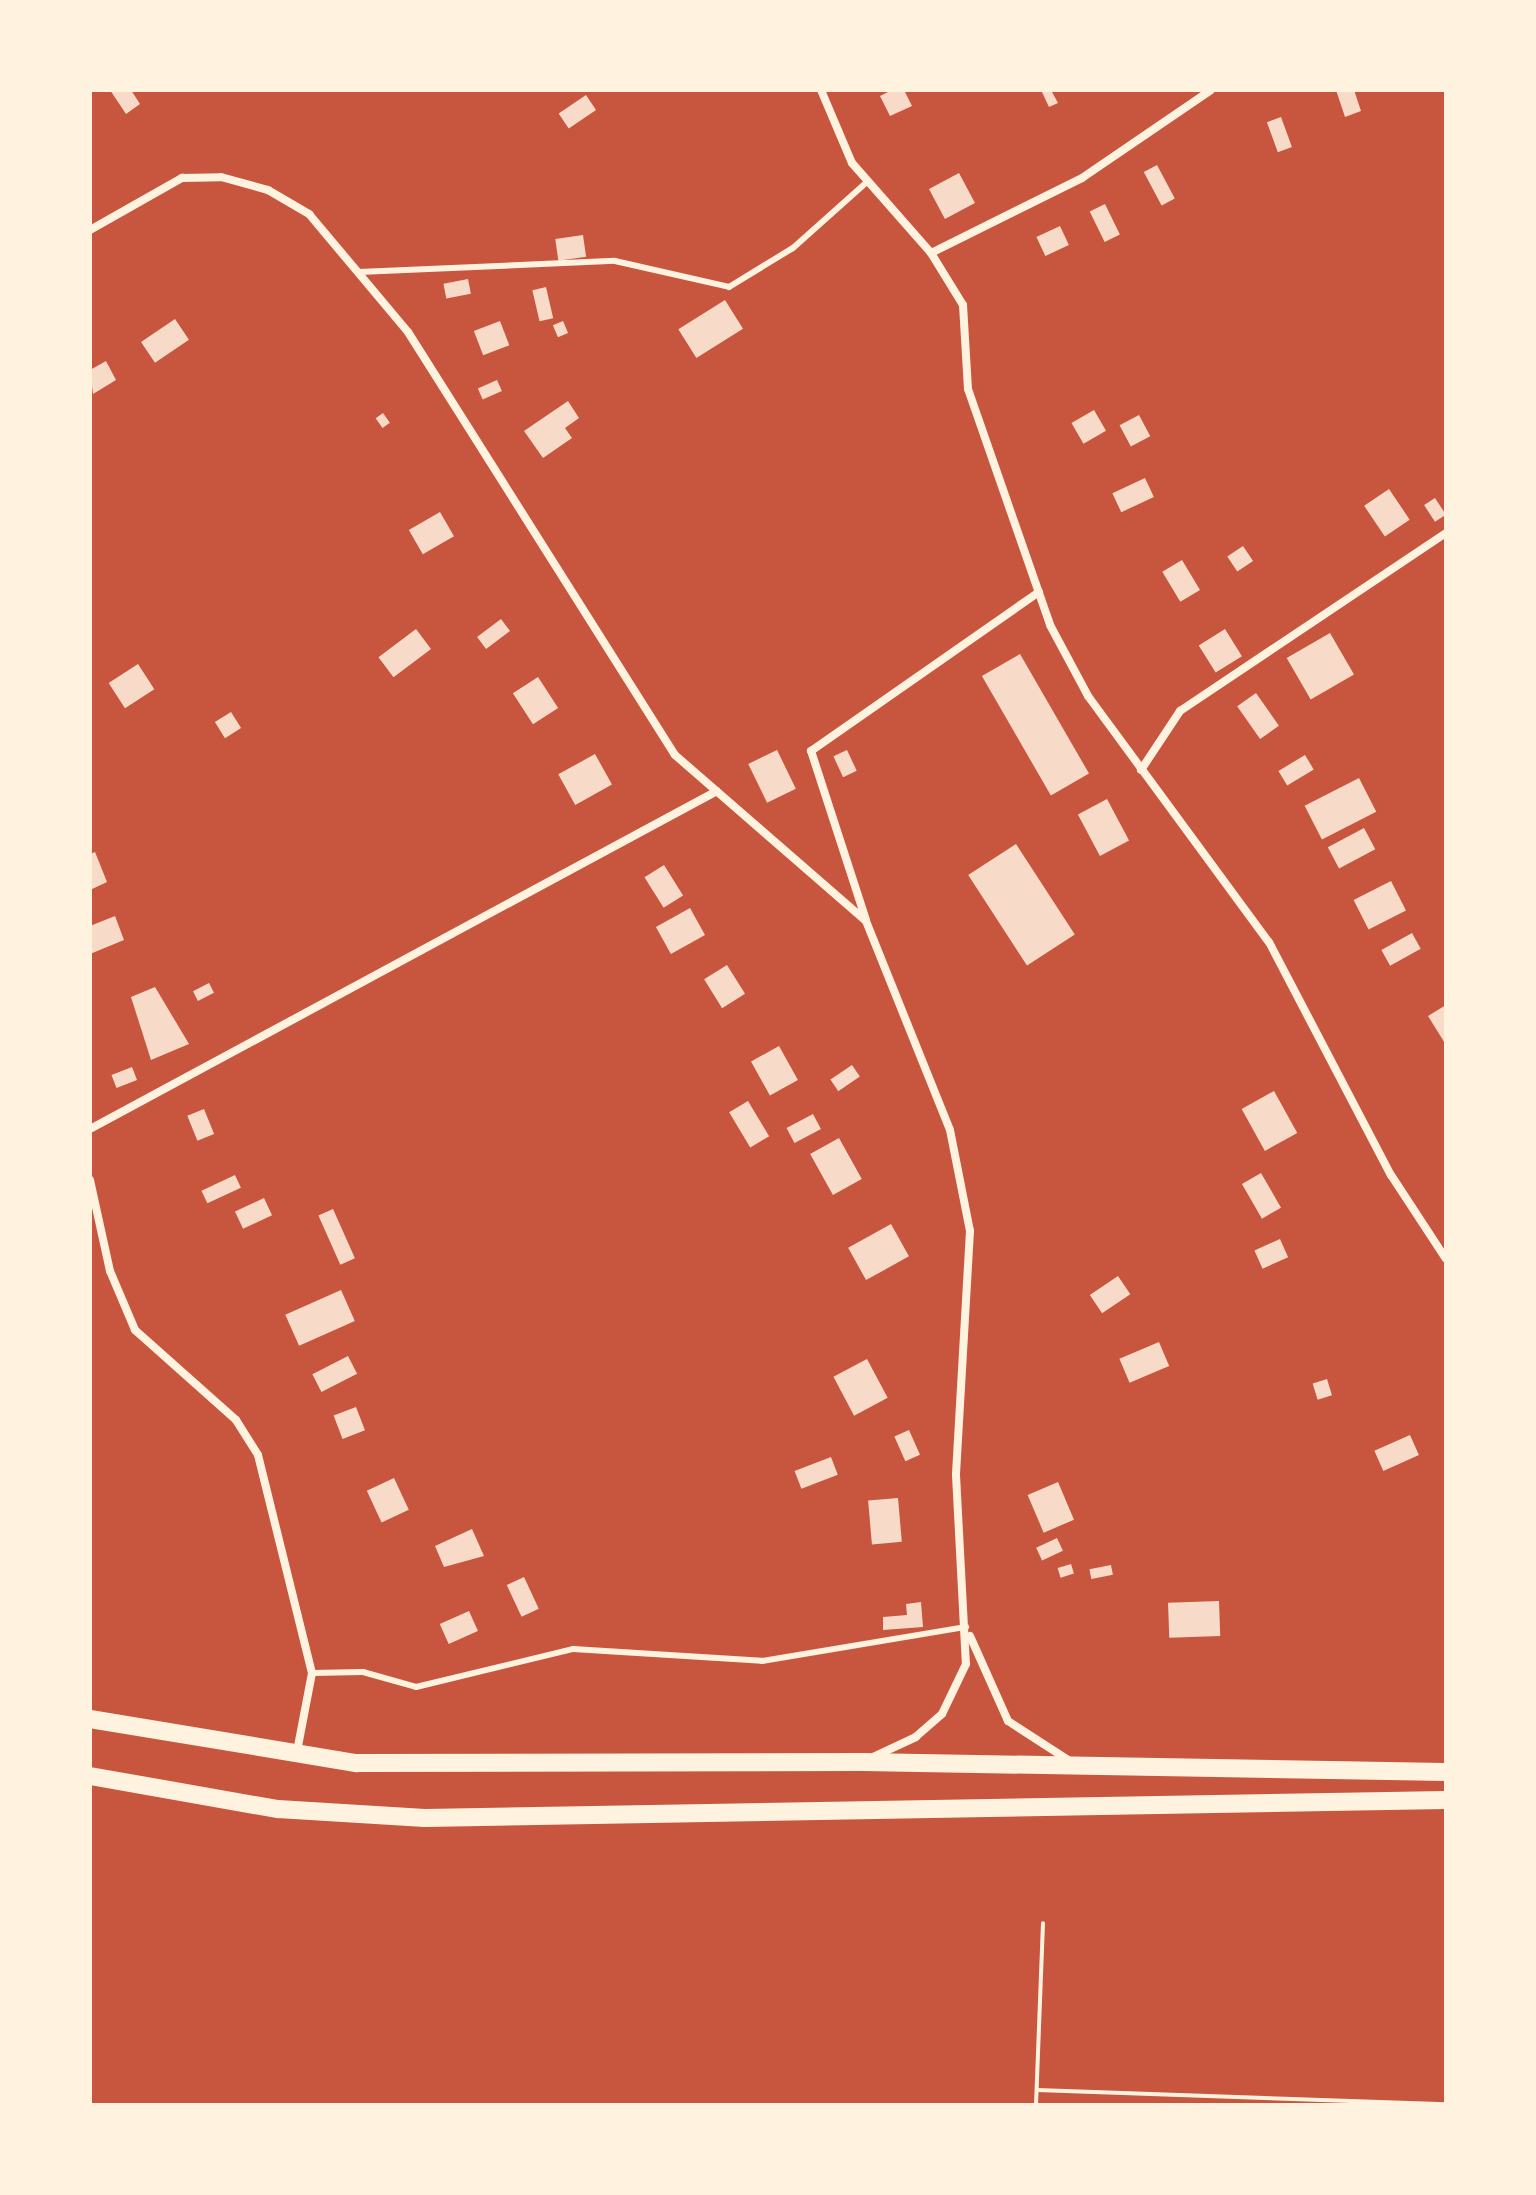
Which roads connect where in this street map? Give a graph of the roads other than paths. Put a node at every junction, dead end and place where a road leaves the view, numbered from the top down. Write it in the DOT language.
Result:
graph roads {
  1 [pos="821,90"];
  2 [pos="1211,90"];
  3 [pos="868,181"];
  4 [pos="90,230"];
  5 [pos="931,253"];
  6 [pos="359,272"];
  7 [pos="1446,533"];
  8 [pos="1039,592"];
  9 [pos="1141,770"];
  10 [pos="717,791"];
  11 [pos="866,921"];
  12 [pos="90,1129"];
  13 [pos="90,1180"];
  14 [pos="1446,1259"];
  15 [pos="967,1627"];
  16 [pos="312,1673"];
  17 [pos="90,1719"];
  18 [pos="296,1758"];
  19 [pos="863,1762"];
  20 [pos="1079,1766"];
  21 [pos="1446,1772"];
  22 [pos="90,1776"];
  23 [pos="1446,1800"];
  1 -- 3 [label="street"];
  2 -- 5 [label="street"];
  3 -- 5 [label="street"];
  3 -- 6 [label="lane"];
  4 -- 6 [label="street"];
  5 -- 8 [label="street"];
  6 -- 10 [label="street"];
  7 -- 9 [label="street"];
  8 -- 9 [label="street"];
  8 -- 11 [label="street"];
  9 -- 14 [label="street"];
  10 -- 11 [label="street"];
  10 -- 12 [label="street"];
  11 -- 15 [label="street"];
  13 -- 16 [label="street"];
  15 -- 16 [label="lane"];
  15 -- 19 [label="street"];
  15 -- 20 [label="street"];
  16 -- 18 [label="street"];
  17 -- 18 [label="main road"];
  18 -- 19 [label="main road"];
  19 -- 20 [label="main road"];
  20 -- 21 [label="main road"];
  22 -- 23 [label="main road"];
}
